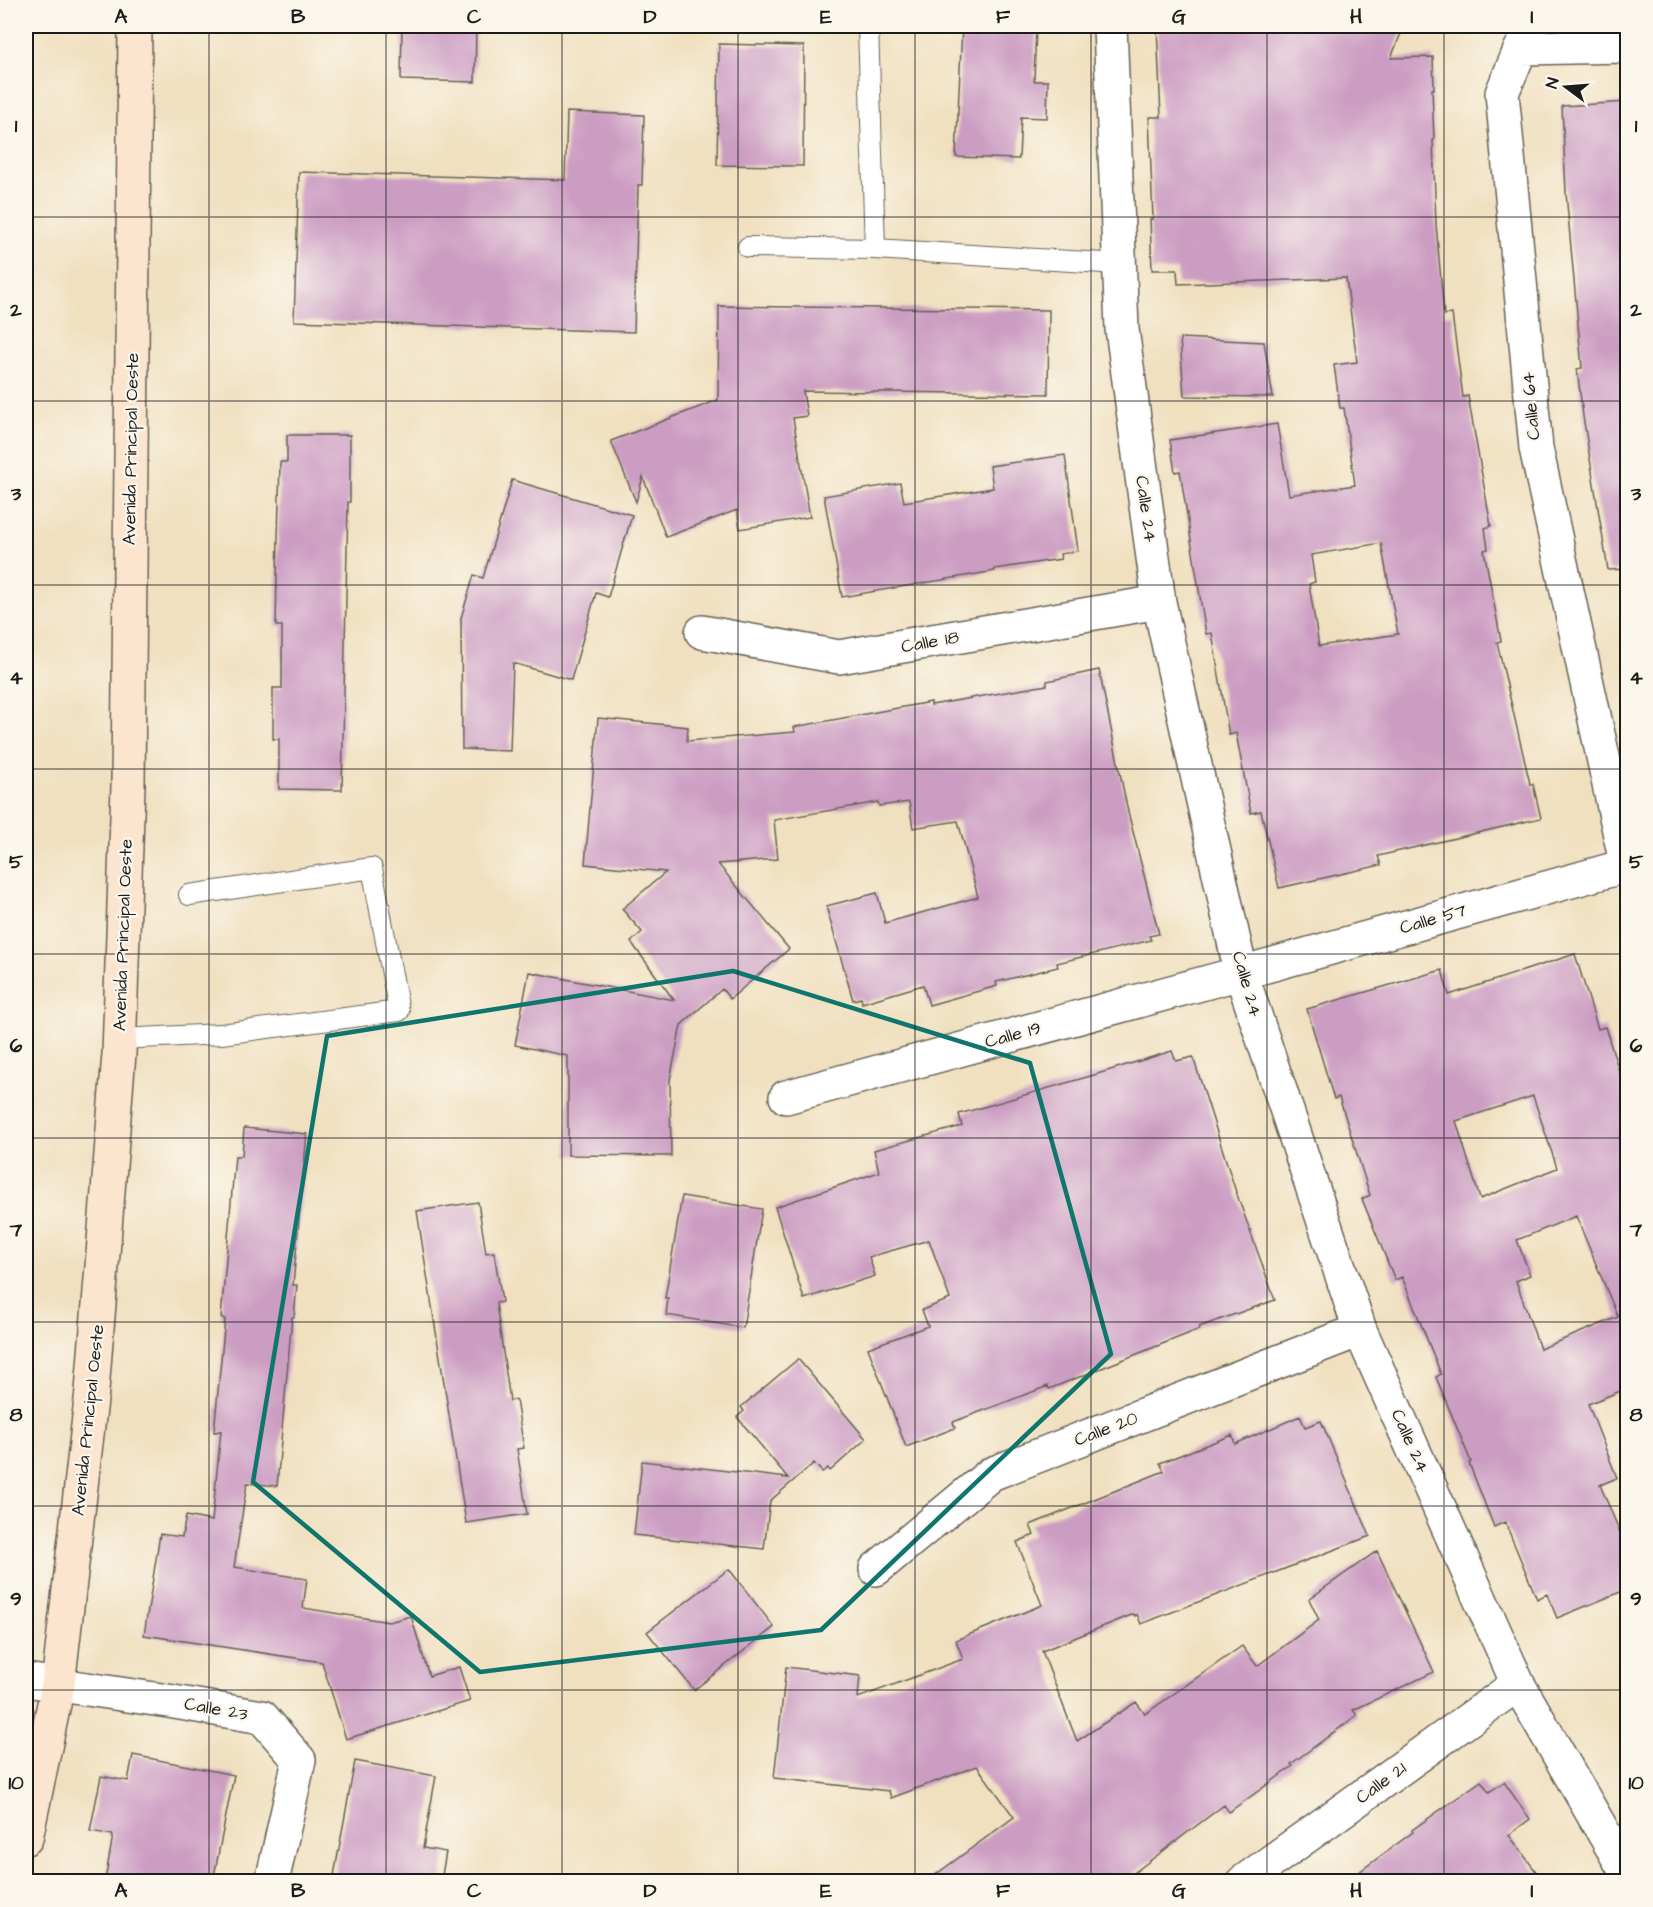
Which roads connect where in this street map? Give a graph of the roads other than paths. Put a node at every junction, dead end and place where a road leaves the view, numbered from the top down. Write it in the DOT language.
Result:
graph roads {
  1 [pos="135,26"];
  2 [pos="868,26"];
  3 [pos="1110,26"];
  4 [pos="1628,46"];
  5 [pos="748,247"];
  6 [pos="875,249"];
  7 [pos="1120,264"];
  8 [pos="1159,602"];
  9 [pos="702,632"];
  10 [pos="1626,869"];
  11 [pos="189,895"];
  12 [pos="1241,973"];
  13 [pos="120,1039"];
  14 [pos="786,1097"];
  15 [pos="1360,1330"];
  16 [pos="876,1569"];
  17 [pos="26,1680"];
  18 [pos="1518,1684"];
  19 [pos="58,1685"];
  20 [pos="26,1838"];
  21 [pos="1628,1875"];
  22 [pos="273,1881"];
  23 [pos="1243,1881"];
  1 -- 13 [label="main road, Avenida Principal Oeste"];
  2 -- 6 [label="lane"];
  3 -- 7 [label="street, Calle 24"];
  4 -- 10 [label="street, Calle 64"];
  5 -- 6 [label="lane"];
  6 -- 7 [label="lane"];
  7 -- 8 [label="street, Calle 24"];
  8 -- 9 [label="street, Calle 18"];
  8 -- 12 [label="street, Calle 24"];
  10 -- 12 [label="street, Calle 57"];
  11 -- 13 [label="lane"];
  12 -- 14 [label="street, Calle 19"];
  12 -- 15 [label="street, Calle 24"];
  13 -- 19 [label="main road, Avenida Principal Oeste"];
  15 -- 16 [label="street, Calle 20"];
  15 -- 18 [label="street, Calle 24"];
  17 -- 19 [label="street, Calle 23"];
  18 -- 21 [label="street, Calle 24"];
  18 -- 23 [label="street, Calle 21"];
  19 -- 20 [label="main road, Avenida Principal Oeste"];
  19 -- 22 [label="street, Calle 23"];
}
